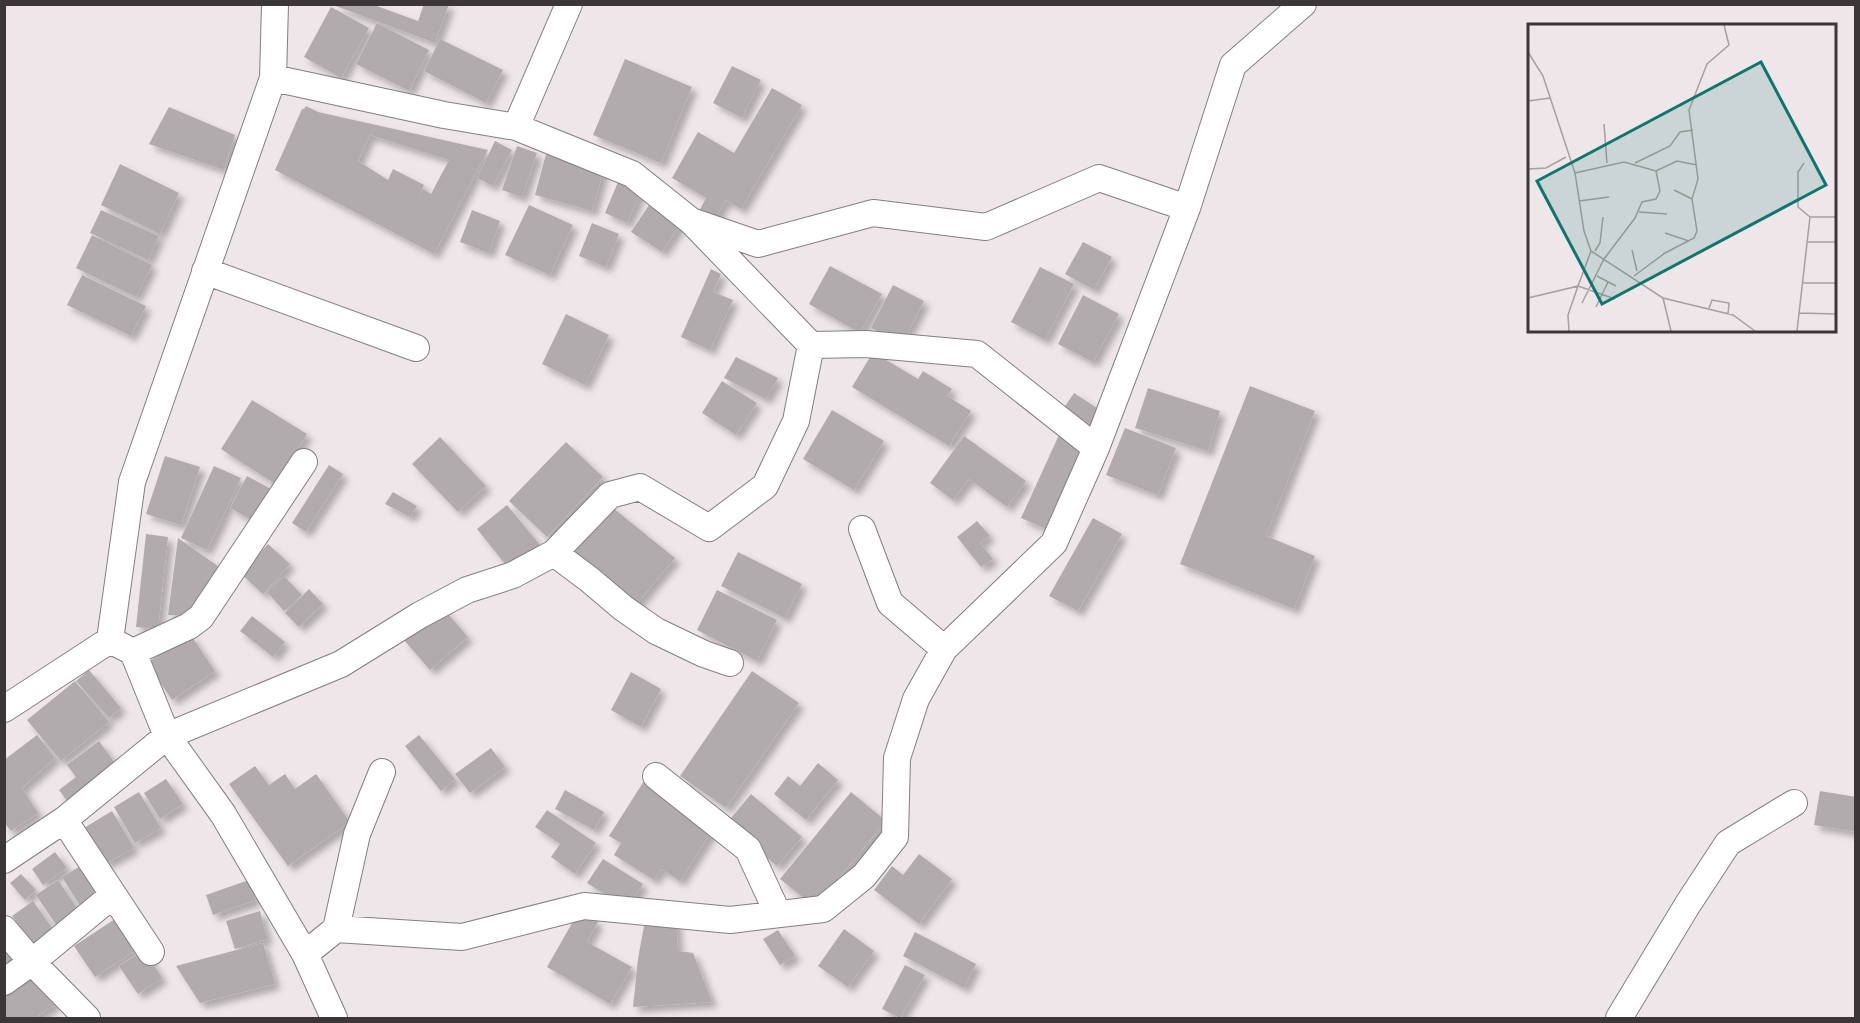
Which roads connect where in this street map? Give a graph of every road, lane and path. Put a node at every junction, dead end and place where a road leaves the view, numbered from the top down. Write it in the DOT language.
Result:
graph roads {
  1 [pos="275,4"];
  2 [pos="568,4"];
  3 [pos="1303,4"];
  4 [pos="273,78"];
  5 [pos="516,127"];
  6 [pos="1186,207"];
  7 [pos="691,221"];
  8 [pos="205,271"];
  9 [pos="811,345"];
  10 [pos="416,348"];
  11 [pos="1096,448"];
  12 [pos="304,462"];
  13 [pos="862,529"];
  14 [pos="554,553"];
  15 [pos="110,640"];
  16 [pos="944,649"];
  17 [pos="133,652"];
  18 [pos="730,663"];
  19 [pos="4,708"];
  20 [pos="167,736"];
  21 [pos="382,772"];
  22 [pos="656,776"];
  23 [pos="1794,803"];
  24 [pos="64,820"];
  25 [pos="4,860"];
  26 [pos="113,895"];
  27 [pos="778,914"];
  28 [pos="4,929"];
  29 [pos="336,929"];
  30 [pos="151,952"];
  31 [pos="305,954"];
  32 [pos="32,962"];
  33 [pos="4,982"];
  34 [pos="87,1018"];
  35 [pos="334,1018"];
  36 [pos="1619,1018"];
  1 -- 4 [label="street"];
  2 -- 5 [label="street"];
  3 -- 6 [label="street"];
  4 -- 5 [label="street"];
  4 -- 8 [label="street"];
  5 -- 7 [label="street"];
  6 -- 7 [label="street"];
  6 -- 11 [label="street"];
  7 -- 9 [label="street"];
  8 -- 10 [label="street"];
  8 -- 15 [label="street"];
  9 -- 11 [label="street"];
  9 -- 14 [label="street"];
  11 -- 16 [label="street"];
  12 -- 17 [label="street"];
  13 -- 16 [label="street"];
  14 -- 18 [label="street"];
  14 -- 20 [label="street"];
  15 -- 17 [label="street"];
  15 -- 19 [label="street"];
  16 -- 27 [label="street"];
  17 -- 20 [label="street"];
  20 -- 24 [label="street"];
  20 -- 31 [label="street"];
  21 -- 29 [label="street"];
  22 -- 27 [label="street"];
  23 -- 36 [label="street"];
  24 -- 25 [label="street"];
  24 -- 26 [label="street"];
  26 -- 30 [label="street"];
  26 -- 32 [label="street"];
  27 -- 29 [label="street"];
  28 -- 32 [label="street"];
  29 -- 31 [label="street"];
  31 -- 35 [label="street"];
  32 -- 33 [label="street"];
  32 -- 34 [label="street"];
}
